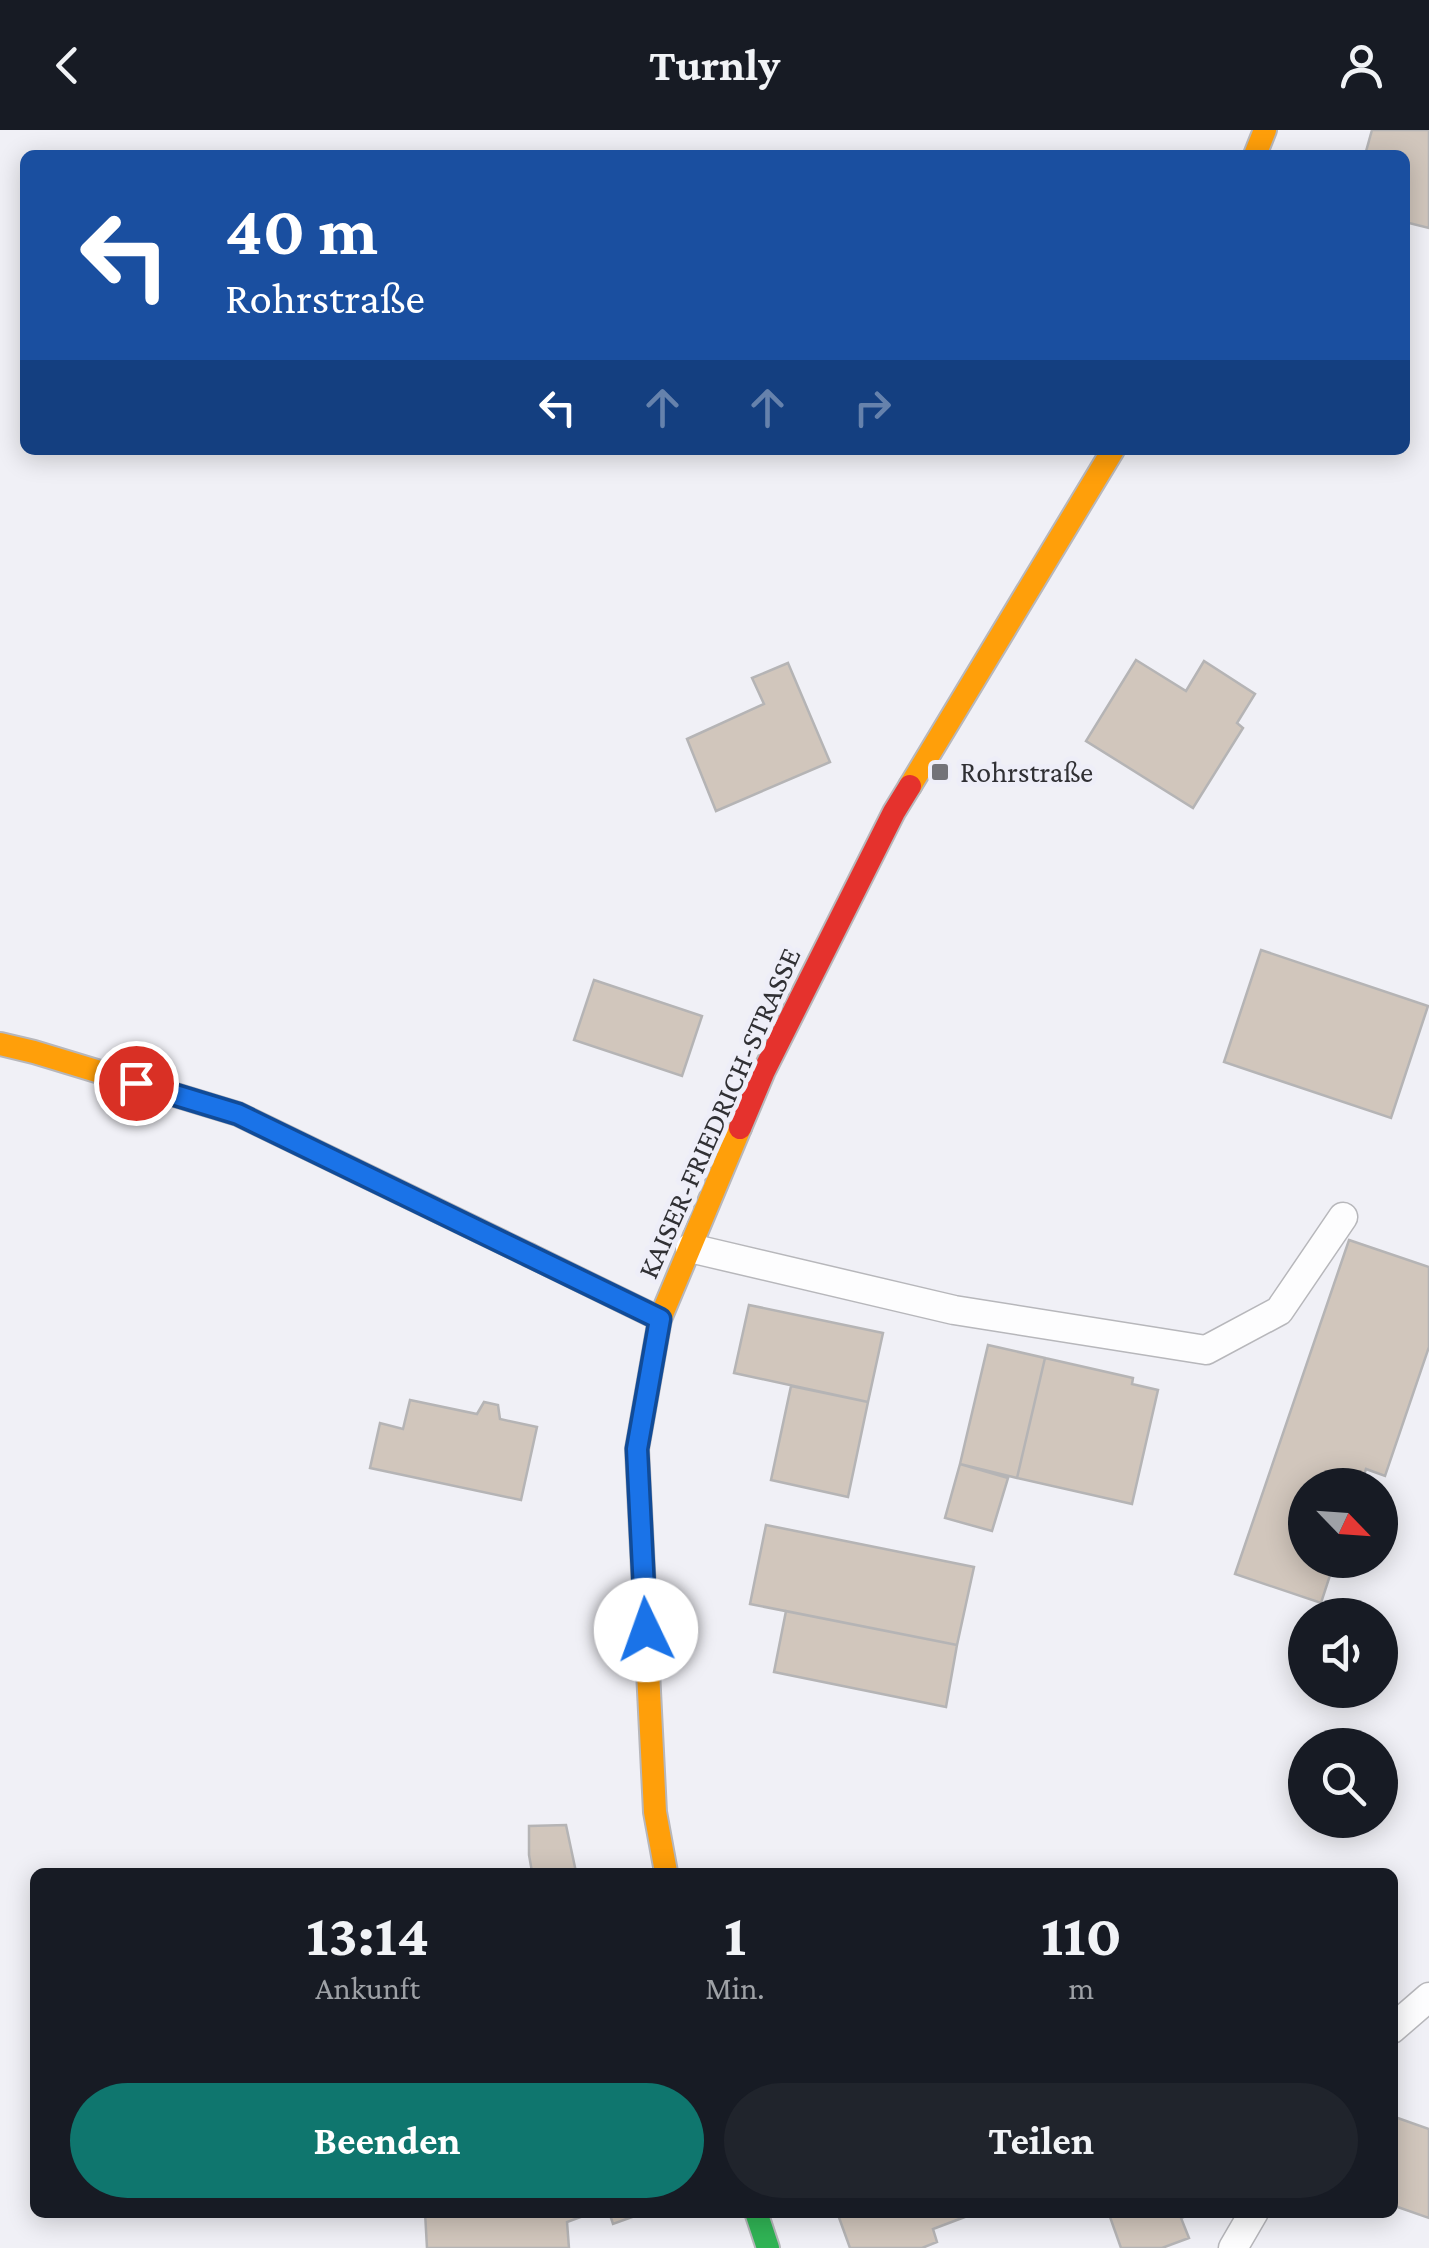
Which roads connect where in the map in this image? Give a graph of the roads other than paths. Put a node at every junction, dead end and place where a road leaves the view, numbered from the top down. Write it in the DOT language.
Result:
graph roads {
  1 [pos="1110,455"];
  2 [pos="0,1044"];
  3 [pos="1342,1217"];
  4 [pos="690,1248"];
  5 [pos="660,1319"];
  6 [pos="665,1868"];
  7 [pos="1429,1997"];
  8 [pos="1398,2025"];
  9 [pos="758,2218"];
  10 [pos="1250,2218"];
  11 [pos="768,2248"];
  12 [pos="1233,2248"];
  1 -- 4 [label="main road, KAISER-FRIEDRICH-STRASSE"];
  2 -- 5 [label="main road"];
  3 -- 4 [label="lane"];
  4 -- 5 [label="main road, KAISER-FRIEDRICH-STRASSE"];
  5 -- 6 [label="main road, KAISER-FRIEDRICH-STRASSE"];
  7 -- 8 [label="lane"];
  9 -- 11 [label="main road"];
  10 -- 12 [label="lane"];
}
